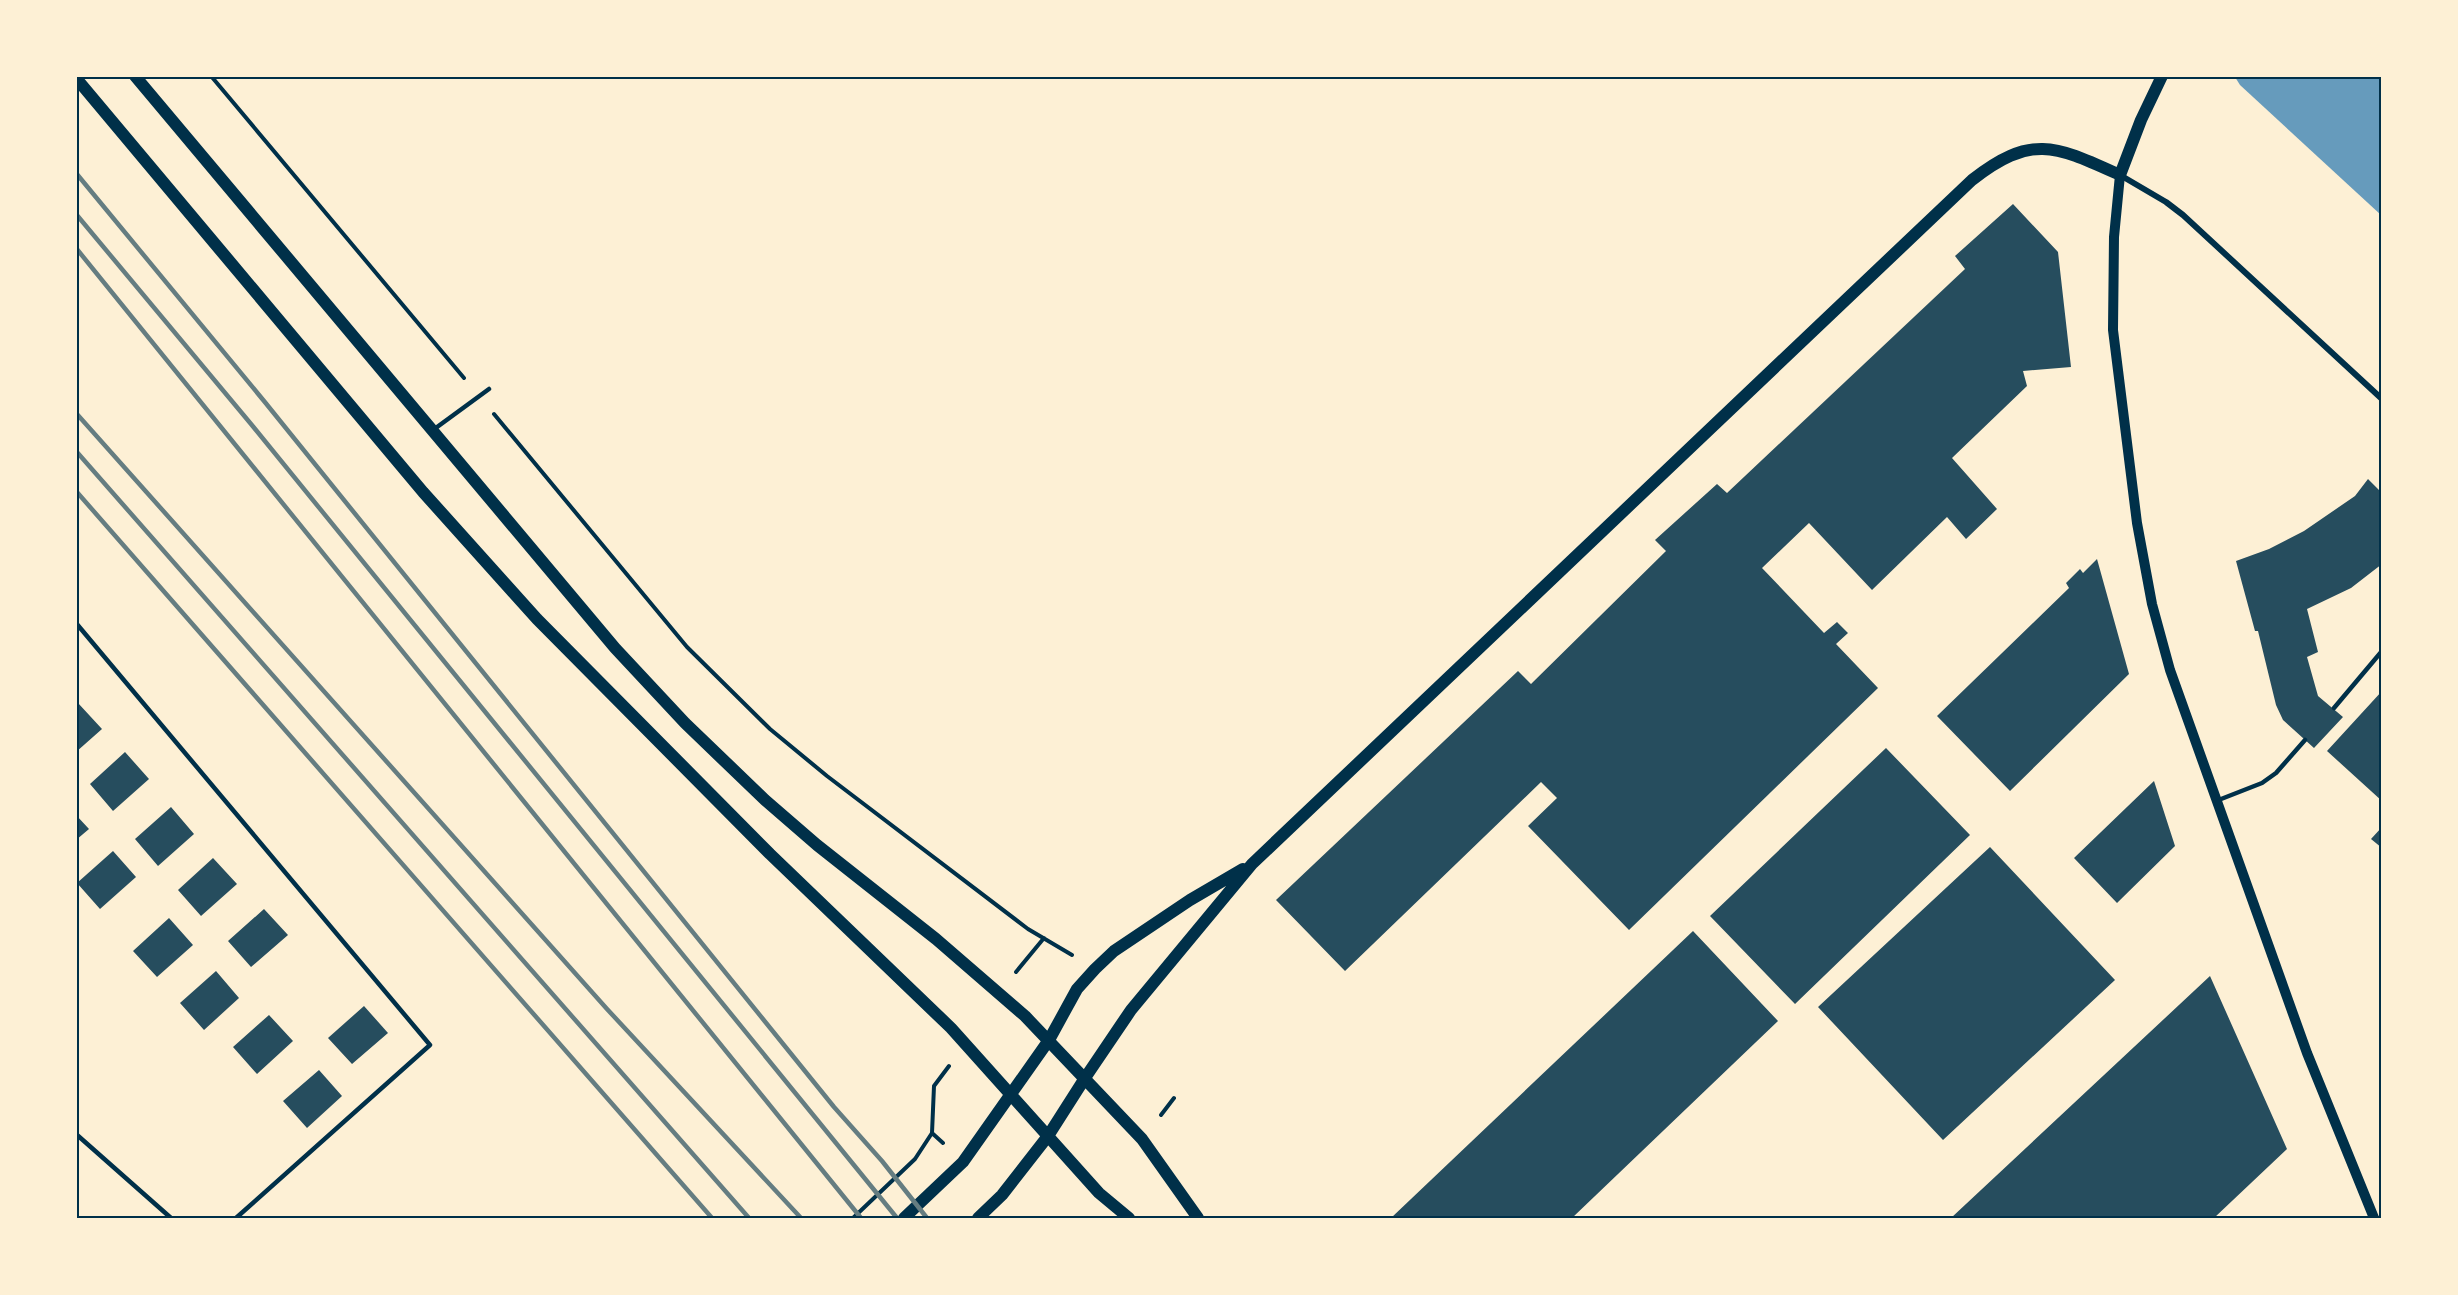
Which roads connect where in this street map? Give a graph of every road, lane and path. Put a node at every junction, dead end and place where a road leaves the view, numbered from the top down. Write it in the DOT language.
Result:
graph roads {
  1 [pos="135,76"];
  2 [pos="211,76"];
  3 [pos="2162,76"];
  4 [pos="76,78"];
  5 [pos="2120,175"];
  6 [pos="489,389"];
  7 [pos="479,396"];
  8 [pos="2382,399"];
  9 [pos="433,430"];
  10 [pos="76,623"];
  11 [pos="2382,651"];
  12 [pos="2334,708"];
  13 [pos="2305,740"];
  14 [pos="2216,801"];
  15 [pos="1252,864"];
  16 [pos="1095,969"];
  17 [pos="1049,1040"];
  18 [pos="1085,1077"];
  19 [pos="934,1086"];
  20 [pos="1011,1095"];
  21 [pos="1174,1098"];
  22 [pos="1161,1115"];
  23 [pos="932,1133"];
  24 [pos="76,1134"];
  25 [pos="1048,1136"];
  26 [pos="171,1218"];
  27 [pos="236,1218"];
  28 [pos="904,1218"];
  29 [pos="978,1218"];
  30 [pos="1129,1218"];
  31 [pos="1198,1218"];
  32 [pos="2374,1218"];
  1 -- 9 [label="main road"];
  2 -- 7 [label="path"];
  3 -- 5 [label="main road"];
  4 -- 20 [label="main road"];
  5 -- 8 [label="street"];
  5 -- 14 [label="street"];
  5 -- 15 [label="main road"];
  6 -- 7 [label="lane"];
  7 -- 9 [label="lane"];
  7 -- 16 [label="path"];
  9 -- 17 [label="main road"];
  10 -- 27 [label="lane"];
  11 -- 12 [label="lane"];
  13 -- 14 [label="lane"];
  14 -- 32 [label="street"];
  15 -- 16 [label="main road"];
  15 -- 18 [label="main road"];
  16 -- 17 [label="main road"];
  17 -- 18 [label="main road"];
  17 -- 20 [label="main road"];
  18 -- 25 [label="main road"];
  18 -- 31 [label="main road"];
  19 -- 23 [label="path"];
  20 -- 25 [label="main road"];
  20 -- 28 [label="main road"];
  21 -- 22 [label="path"];
  24 -- 26 [label="lane"];
  25 -- 29 [label="main road"];
  25 -- 30 [label="main road"];
}
